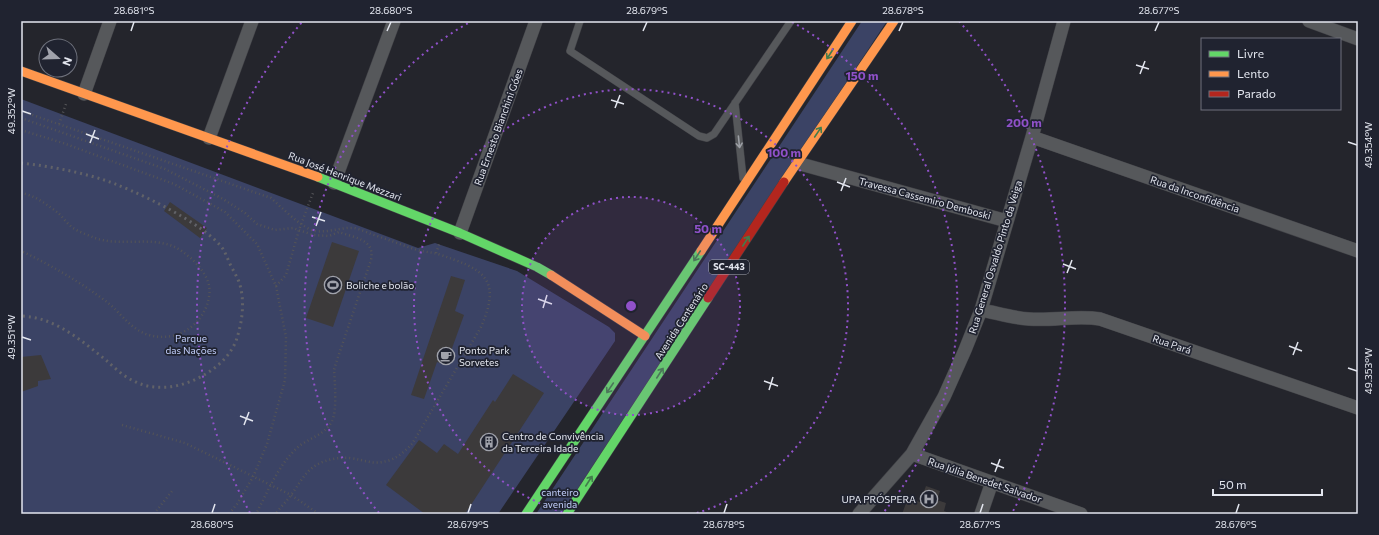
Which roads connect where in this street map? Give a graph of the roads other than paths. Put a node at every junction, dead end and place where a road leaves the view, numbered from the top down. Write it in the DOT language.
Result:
graph roads {
  1 [pos="110,21"];
  2 [pos="252,21"];
  3 [pos="394,21"];
  4 [pos="536,21"];
  5 [pos="580,21"];
  6 [pos="791,21"];
  7 [pos="852,21"];
  8 [pos="894,21"];
  9 [pos="1064,21"];
  10 [pos="1309,21"];
  11 [pos="1358,39"];
  12 [pos="21,71"];
  13 [pos="84,94"];
  14 [pos="735,103"];
  15 [pos="1032,137"];
  16 [pos="209,138"];
  17 [pos="797,163"];
  18 [pos="334,183"];
  19 [pos="743,186"];
  20 [pos="1007,221"];
  21 [pos="460,232"];
  22 [pos="1358,251"];
  23 [pos="981,310"];
  24 [pos="645,336"];
  25 [pos="1358,408"];
  26 [pos="912,454"];
  27 [pos="992,482"];
  28 [pos="526,514"];
  29 [pos="567,514"];
  30 [pos="860,514"];
  31 [pos="981,514"];
  32 [pos="1081,514"];
  1 -- 13 [label="street"];
  2 -- 16 [label="street"];
  3 -- 18 [label="street"];
  4 -- 21 [label="street, Rua Ernesto Bianchini Góes"];
  5 -- 14 [label="lane"];
  6 -- 14 [label="lane"];
  7 -- 19 [label="main road, one-way"];
  17 -- 8 [label="main road, Avenida Centenário / SC-443, one-way"];
  9 -- 15 [label="street, Rua General Osvaldo Pinto da Veiga"];
  10 -- 11 [label="street"];
  12 -- 13 [label="main road, Rua José Henrique Mezzari"];
  13 -- 16 [label="main road, Rua José Henrique Mezzari"];
  14 -- 19 [label="lane, one-way"];
  15 -- 20 [label="street, Rua General Osvaldo Pinto da Veiga"];
  15 -- 22 [label="street, Rua da Inconfidência"];
  16 -- 18 [label="main road, Rua José Henrique Mezzari"];
  17 -- 20 [label="street, Travessa Cassemiro Demboski"];
  29 -- 17 [label="main road, Avenida Centenário / SC-443, one-way"];
  18 -- 21 [label="main road, Rua José Henrique Mezzari"];
  19 -- 24 [label="main road, one-way"];
  20 -- 23 [label="street, Rua General Osvaldo Pinto da Veiga"];
  21 -- 24 [label="main road, Rua José Henrique Mezzari"];
  23 -- 25 [label="street, Rua Pará"];
  23 -- 26 [label="street, Rua General Osvaldo Pinto da Veiga"];
  24 -- 28 [label="main road, one-way"];
  26 -- 27 [label="street, Rua Júlia Benedet Salvador"];
  26 -- 30 [label="street, Rua General Osvaldo Pinto da Veiga"];
  27 -- 31 [label="street"];
  27 -- 32 [label="street, Rua Júlia Benedet Salvador"];
}
